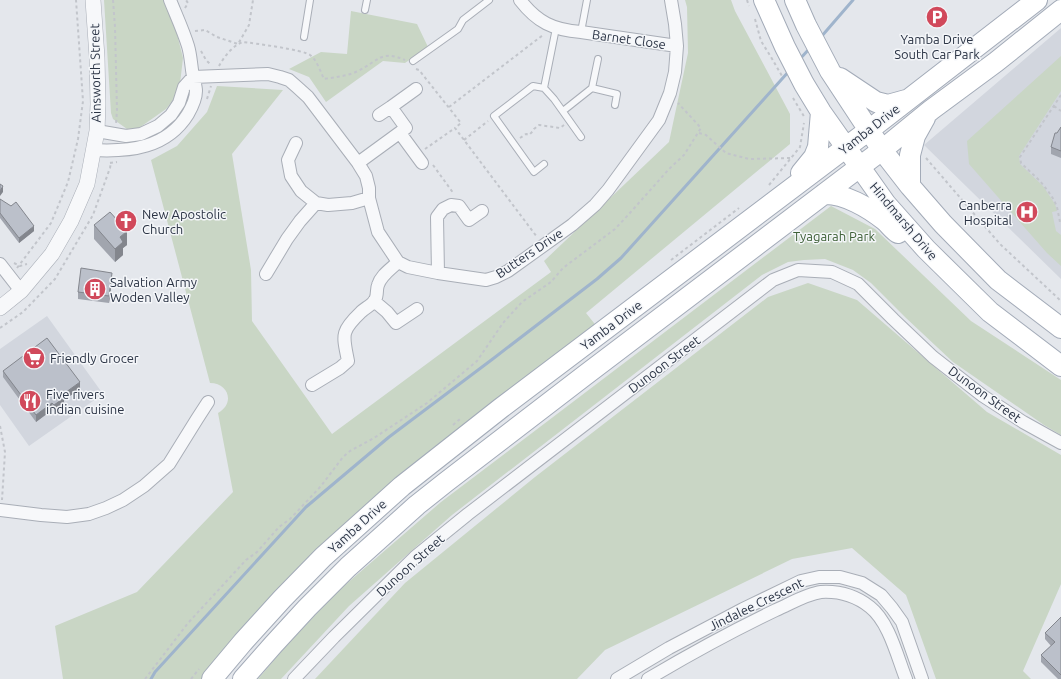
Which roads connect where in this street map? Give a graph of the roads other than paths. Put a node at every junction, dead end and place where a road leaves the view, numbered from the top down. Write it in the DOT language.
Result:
graph roads {
  1 [pos="93,0"];
  2 [pos="171,0"];
  3 [pos="310,0"];
  4 [pos="367,0"];
  5 [pos="489,0"];
  6 [pos="520,0"];
  7 [pos="586,0"];
  8 [pos="671,0"];
  9 [pos="795,0"];
  10 [pos="1037,0"];
  11 [pos="756,7"];
  12 [pos="365,10"];
  13 [pos="1061,10"];
  14 [pos="555,28"];
  15 [pos="581,32"];
  16 [pos="304,37"];
  17 [pos="677,46"];
  18 [pos="598,59"];
  19 [pos="414,61"];
  20 [pos="828,67"];
  21 [pos="193,77"];
  22 [pos="544,88"];
  23 [pos="592,88"];
  24 [pos="416,89"];
  25 [pos="907,99"];
  26 [pos="615,105"];
  27 [pos="391,107"];
  28 [pos="931,110"];
  29 [pos="563,111"];
  30 [pos="821,112"];
  31 [pos="379,115"];
  32 [pos="869,130"];
  33 [pos="97,131"];
  34 [pos="400,133"];
  35 [pos="581,137"];
  36 [pos="296,143"];
  37 [pos="846,147"];
  38 [pos="93,150"];
  39 [pos="882,150"];
  40 [pos="419,159"];
  41 [pos="358,163"];
  42 [pos="544,164"];
  43 [pos="860,167"];
  44 [pos="910,186"];
  45 [pos="824,194"];
  46 [pos="780,197"];
  47 [pos="369,198"];
  48 [pos="316,203"];
  49 [pos="482,211"];
  50 [pos="926,249"];
  51 [pos="398,262"];
  52 [pos="0,264"];
  53 [pos="266,274"];
  54 [pos="438,274"];
  55 [pos="21,291"];
  56 [pos="374,301"];
  57 [pos="0,308"];
  58 [pos="417,309"];
  59 [pos="1061,328"];
  60 [pos="1061,366"];
  61 [pos="312,385"];
  62 [pos="208,402"];
  63 [pos="1061,443"];
  64 [pos="2,510"];
  65 [pos="212,679"];
  66 [pos="243,679"];
  67 [pos="294,679"];
  68 [pos="617,679"];
  69 [pos="648,679"];
  70 [pos="906,679"];
  71 [pos="922,679"];
  1 -- 33 [label="street, Ainsworth Street"];
  2 -- 21 [label="street"];
  3 -- 16 [label="lane"];
  4 -- 12 [label="lane"];
  5 -- 19 [label="lane"];
  6 -- 14 [label="street, Barnet Close"];
  7 -- 15 [label="lane, Barnet Close"];
  8 -- 17 [label="street, Butters Drive"];
  9 -- 20 [label="main road, Hindmarsh Drive"];
  10 -- 25 [label="main road, Yamba Drive"];
  11 -- 30 [label="main road, Hindmarsh Drive"];
  13 -- 28 [label="main road, Yamba Drive"];
  14 -- 15 [label="street, Barnet Close"];
  14 -- 22 [label="lane"];
  15 -- 17 [label="street, Barnet Close"];
  17 -- 54 [label="street, Butters Drive"];
  18 -- 23 [label="lane, Barnet Close"];
  20 -- 25 [label="main road"];
  20 -- 32 [label="main road, Hindmarsh Drive"];
  21 -- 33 [label="street"];
  21 -- 38 [label="street"];
  21 -- 41 [label="street"];
  22 -- 29 [label="lane"];
  22 -- 42 [label="lane"];
  23 -- 26 [label="lane"];
  23 -- 29 [label="lane"];
  24 -- 27 [label="street"];
  25 -- 32 [label="main road, Yamba Drive"];
  27 -- 31 [label="street"];
  27 -- 34 [label="street"];
  28 -- 39 [label="main road, Yamba Drive"];
  28 -- 44 [label="main road"];
  29 -- 35 [label="lane"];
  30 -- 37 [label="main road, Hindmarsh Drive"];
  30 -- 46 [label="main road"];
  32 -- 37 [label="main road, Yamba Drive"];
  32 -- 39 [label="main road, Hindmarsh Drive"];
  33 -- 38 [label="street, Ainsworth Street"];
  34 -- 40 [label="street"];
  34 -- 41 [label="street"];
  36 -- 48 [label="street"];
  37 -- 43 [label="main road, Hindmarsh Drive"];
  37 -- 46 [label="main road, Yamba Drive"];
  38 -- 55 [label="street, Ainsworth Street"];
  39 -- 43 [label="main road, Yamba Drive"];
  39 -- 44 [label="main road, Hindmarsh Drive"];
  41 -- 47 [label="street"];
  43 -- 45 [label="main road, Yamba Drive"];
  43 -- 50 [label="main road, Hindmarsh Drive"];
  44 -- 59 [label="main road, Hindmarsh Drive"];
  45 -- 50 [label="main road"];
  45 -- 66 [label="main road, Yamba Drive"];
  46 -- 65 [label="main road, Yamba Drive"];
  47 -- 48 [label="street"];
  47 -- 51 [label="street"];
  48 -- 53 [label="street"];
  49 -- 54 [label="street"];
  50 -- 60 [label="main road, Hindmarsh Drive"];
  51 -- 54 [label="street, Butters Drive"];
  51 -- 56 [label="street"];
  52 -- 55 [label="street"];
  55 -- 57 [label="street, Ainsworth Street"];
  56 -- 58 [label="street"];
  56 -- 61 [label="street"];
  62 -- 64 [label="street"];
  63 -- 67 [label="street, Dunoon Street"];
  68 -- 71 [label="street, Jindalee Crescent"];
  69 -- 70 [label="street, Jindalee Crescent"];
}
